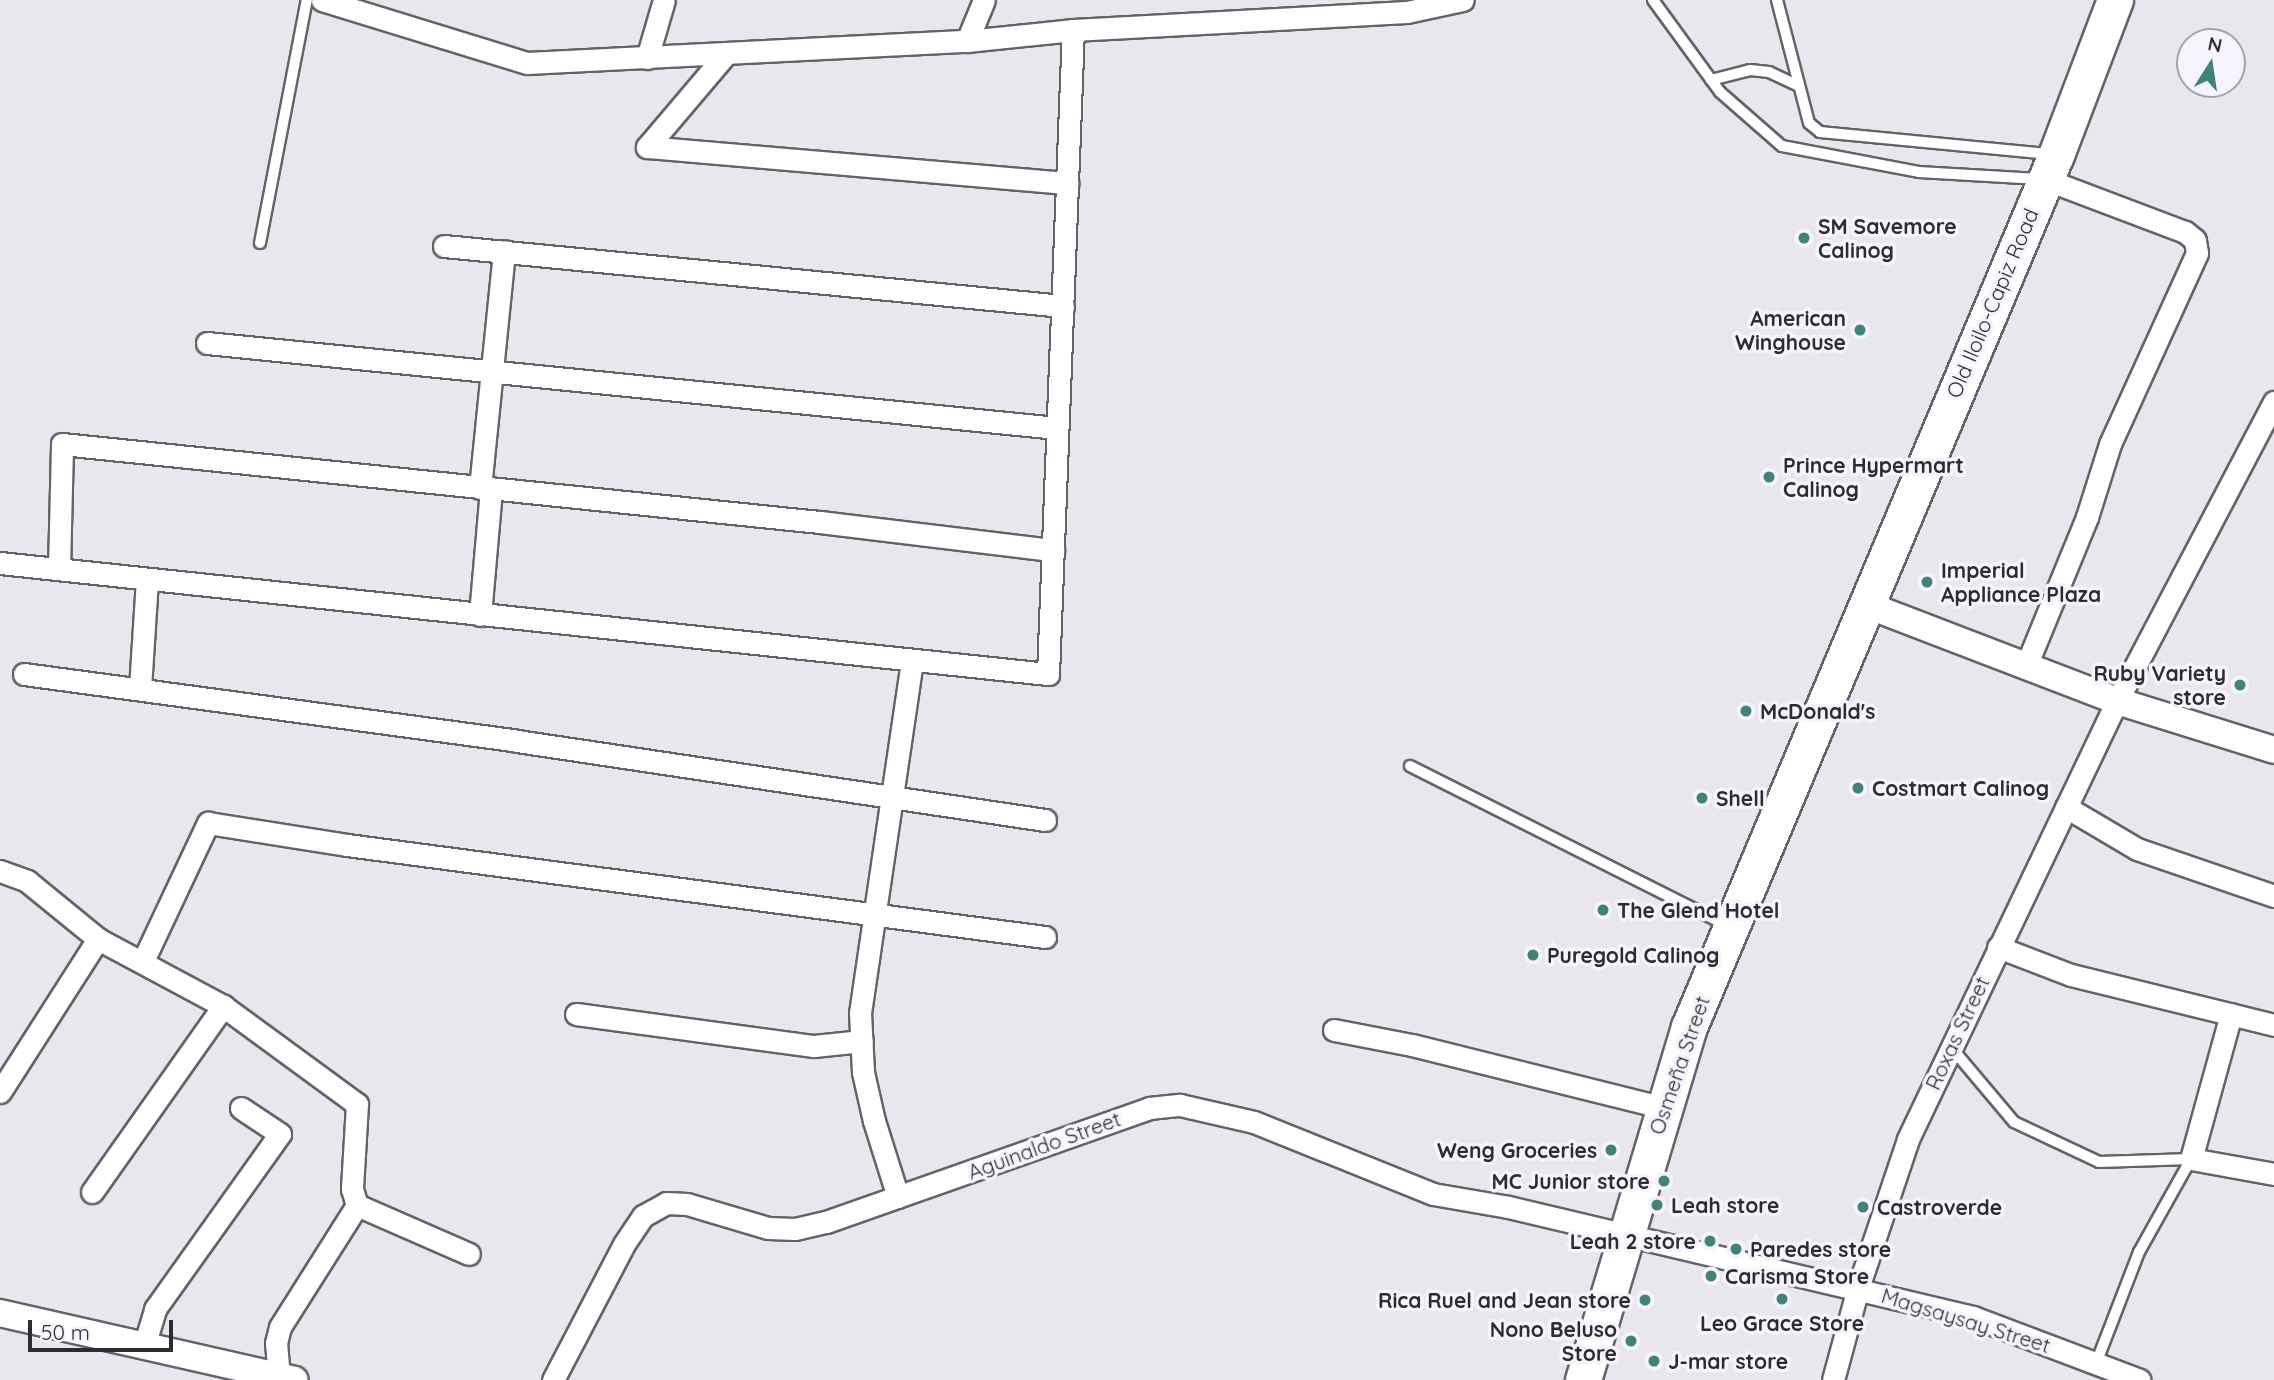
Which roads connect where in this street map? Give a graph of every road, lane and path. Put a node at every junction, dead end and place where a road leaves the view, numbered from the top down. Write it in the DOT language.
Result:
graph roads {
  1 [pos="307,0"];
  2 [pos="322,0"];
  3 [pos="664,0"];
  4 [pos="984,0"];
  5 [pos="1463,0"];
  6 [pos="1653,0"];
  7 [pos="1777,0"];
  8 [pos="2115,0"];
  9 [pos="1325,8"];
  10 [pos="1073,30"];
  11 [pos="967,41"];
  12 [pos="724,55"];
  13 [pos="647,58"];
  14 [pos="1711,80"];
  15 [pos="1799,86"];
  16 [pos="2050,167"];
  17 [pos="1067,183"];
  18 [pos="260,243"];
  19 [pos="444,246"];
  20 [pos="504,251"];
  21 [pos="1062,306"];
  22 [pos="207,343"];
  23 [pos="491,371"];
  24 [pos="2274,402"];
  25 [pos="1057,428"];
  26 [pos="485,488"];
  27 [pos="1052,550"];
  28 [pos="0,563"];
  29 [pos="59,569"];
  30 [pos="147,579"];
  31 [pos="1867,605"];
  32 [pos="480,615"];
  33 [pos="912,662"];
  34 [pos="2026,666"];
  35 [pos="24,674"];
  36 [pos="140,688"];
  37 [pos="2117,701"];
  38 [pos="2274,750"];
  39 [pos="1410,766"];
  40 [pos="890,797"];
  41 [pos="2066,807"];
  42 [pos="1045,820"];
  43 [pos="0,871"];
  44 [pos="2274,896"];
  45 [pos="874,916"];
  46 [pos="1731,927"];
  47 [pos="1045,937"];
  48 [pos="98,939"];
  49 [pos="1998,947"];
  50 [pos="144,961"];
  51 [pos="223,1006"];
  52 [pos="576,1014"];
  53 [pos="2231,1014"];
  54 [pos="2274,1025"];
  55 [pos="1334,1030"];
  56 [pos="862,1041"];
  57 [pos="1950,1046"];
  58 [pos="0,1092"];
  59 [pos="240,1108"];
  60 [pos="1664,1108"];
  61 [pos="2191,1159"];
  62 [pos="2274,1174"];
  63 [pos="92,1192"];
  64 [pos="898,1197"];
  65 [pos="357,1205"];
  66 [pos="1625,1236"];
  67 [pos="469,1254"];
  68 [pos="1858,1288"];
  69 [pos="0,1313"];
  70 [pos="144,1346"];
  71 [pos="2097,1361"];
  72 [pos="287,1378"];
  73 [pos="553,1380"];
  74 [pos="1583,1380"];
  75 [pos="1833,1380"];
  76 [pos="2139,1380"];
  1 -- 18 [label="lane"];
  2 -- 13 [label="street"];
  3 -- 13 [label="street"];
  4 -- 11 [label="street"];
  5 -- 9 [label="street"];
  6 -- 14 [label="lane"];
  7 -- 15 [label="lane"];
  8 -- 16 [label="main road, Old Iloilo-Capiz Road"];
  9 -- 10 [label="street"];
  10 -- 11 [label="street"];
  10 -- 17 [label="street"];
  11 -- 12 [label="street"];
  12 -- 13 [label="street"];
  12 -- 17 [label="street"];
  14 -- 15 [label="lane"];
  14 -- 16 [label="lane"];
  15 -- 16 [label="lane"];
  16 -- 31 [label="main road, Old Iloilo-Capiz Road"];
  16 -- 34 [label="street"];
  17 -- 21 [label="street"];
  19 -- 20 [label="street"];
  20 -- 21 [label="street"];
  20 -- 23 [label="street"];
  21 -- 25 [label="street"];
  22 -- 23 [label="street"];
  23 -- 25 [label="street"];
  23 -- 26 [label="street"];
  24 -- 37 [label="street, Roxas Street"];
  25 -- 27 [label="street"];
  26 -- 27 [label="street"];
  26 -- 29 [label="street"];
  26 -- 32 [label="street"];
  27 -- 33 [label="street"];
  28 -- 29 [label="street"];
  29 -- 30 [label="street"];
  30 -- 32 [label="street"];
  30 -- 36 [label="street"];
  31 -- 34 [label="street"];
  31 -- 46 [label="main road, Osmeña Street"];
  32 -- 33 [label="street"];
  33 -- 40 [label="street"];
  34 -- 37 [label="street"];
  35 -- 36 [label="street"];
  36 -- 40 [label="street"];
  37 -- 38 [label="street"];
  37 -- 41 [label="street, Roxas Street"];
  39 -- 46 [label="lane"];
  40 -- 42 [label="street"];
  40 -- 45 [label="street"];
  41 -- 44 [label="street"];
  41 -- 49 [label="street, Roxas Street"];
  43 -- 48 [label="street"];
  45 -- 47 [label="street"];
  45 -- 50 [label="street"];
  45 -- 56 [label="street"];
  46 -- 60 [label="main road, Osmeña Street"];
  48 -- 50 [label="street"];
  48 -- 58 [label="street"];
  49 -- 53 [label="street"];
  49 -- 57 [label="street, Roxas Street"];
  50 -- 51 [label="street"];
  51 -- 63 [label="street"];
  51 -- 65 [label="street"];
  52 -- 56 [label="street"];
  53 -- 54 [label="street"];
  53 -- 61 [label="street"];
  55 -- 60 [label="street"];
  56 -- 64 [label="street"];
  57 -- 61 [label="lane"];
  57 -- 68 [label="street, Roxas Street"];
  59 -- 70 [label="street"];
  60 -- 66 [label="main road, Osmeña Street"];
  61 -- 62 [label="street"];
  61 -- 71 [label="lane"];
  64 -- 66 [label="street, Aguinaldo Street"];
  64 -- 73 [label="street, Aguinaldo Street"];
  65 -- 67 [label="street"];
  65 -- 72 [label="street"];
  66 -- 68 [label="street, Magsaysay Street"];
  66 -- 74 [label="main road, Osmeña Street"];
  68 -- 71 [label="street, Magsaysay Street"];
  68 -- 75 [label="street, Roxas Street"];
  69 -- 70 [label="street"];
  70 -- 72 [label="street"];
  71 -- 76 [label="street, Magsaysay Street"];
}
